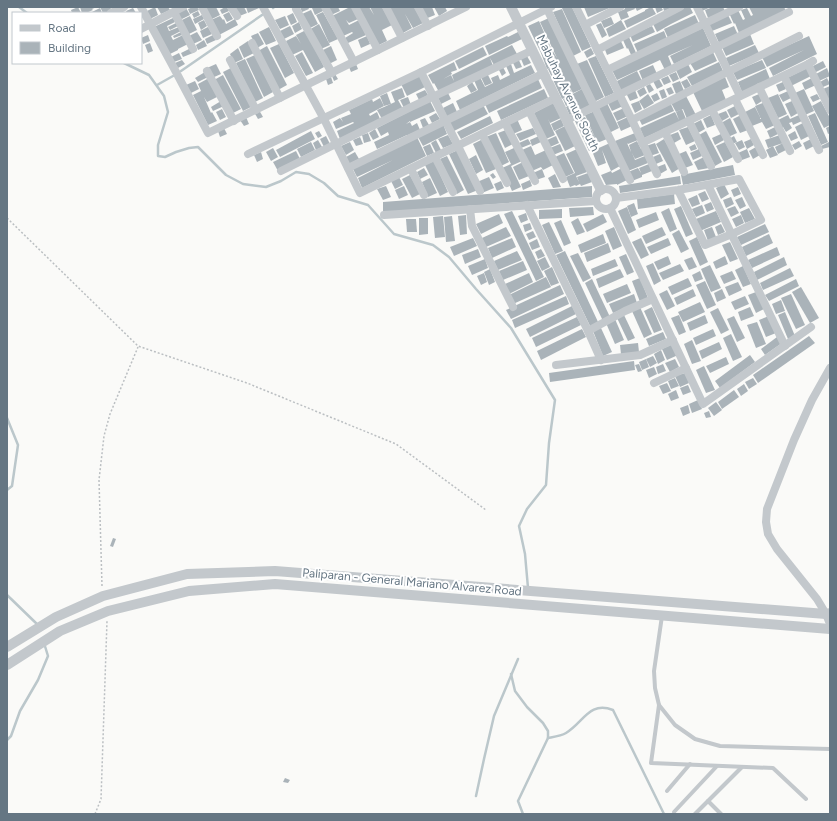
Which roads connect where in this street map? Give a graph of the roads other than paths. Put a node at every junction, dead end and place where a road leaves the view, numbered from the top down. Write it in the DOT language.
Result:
graph roads {
  1 [pos="124,7"];
  2 [pos="141,7"];
  3 [pos="183,7"];
  4 [pos="202,7"];
  5 [pos="232,7"];
  6 [pos="263,7"];
  7 [pos="325,7"];
  8 [pos="355,7"];
  9 [pos="386,7"];
  10 [pos="418,7"];
  11 [pos="466,7"];
  12 [pos="511,7"];
  13 [pos="576,7"];
  14 [pos="620,7"];
  15 [pos="680,7"];
  16 [pos="696,7"];
  17 [pos="739,7"];
  18 [pos="549,8"];
  19 [pos="296,9"];
  20 [pos="450,10"];
  21 [pos="113,12"];
  22 [pos="174,12"];
  23 [pos="789,12"];
  24 [pos="237,16"];
  25 [pos="519,23"];
  26 [pos="705,23"];
  27 [pos="150,25"];
  28 [pos="585,25"];
  29 [pos="428,26"];
  30 [pos="142,29"];
  31 [pos="218,36"];
  32 [pos="799,36"];
  33 [pos="402,38"];
  34 [pos="252,43"];
  35 [pos="716,47"];
  36 [pos="193,49"];
  37 [pos="378,50"];
  38 [pos="533,50"];
  39 [pos="597,50"];
  40 [pos="230,60"];
  41 [pos="354,62"];
  42 [pos="607,70"];
  43 [pos="207,71"];
  44 [pos="728,71"];
  45 [pos="421,72"];
  46 [pos="332,73"];
  47 [pos="544,73"];
  48 [pos="784,76"];
  49 [pos="306,85"];
  50 [pos="759,87"];
  51 [pos="619,95"];
  52 [pos="738,97"];
  53 [pos="280,98"];
  54 [pos="433,98"];
  55 [pos="556,98"];
  56 [pos="594,108"];
  57 [pos="256,110"];
  58 [pos="712,110"];
  59 [pos="830,110"];
  60 [pos="529,111"];
  61 [pos="324,119"];
  62 [pos="445,120"];
  63 [pos="567,120"];
  64 [pos="632,120"];
  65 [pos="234,121"];
  66 [pos="689,121"];
  67 [pos="505,123"];
  68 [pos="665,132"];
  69 [pos="482,134"];
  70 [pos="642,143"];
  71 [pos="336,144"];
  72 [pos="458,146"];
  73 [pos="819,150"];
  74 [pos="790,151"];
  75 [pos="248,154"];
  76 [pos="763,155"];
  77 [pos="434,157"];
  78 [pos="738,159"];
  79 [pos="711,166"];
  80 [pos="348,168"];
  81 [pos="411,169"];
  82 [pos="282,171"];
  83 [pos="684,172"];
  84 [pos="657,174"];
  85 [pos="563,180"];
  86 [pos="630,180"];
  87 [pos="535,181"];
  88 [pos="507,183"];
  89 [pos="708,185"];
  90 [pos="601,190"];
  91 [pos="678,190"];
  92 [pos="480,191"];
  93 [pos="453,192"];
  94 [pos="424,195"];
  95 [pos="616,198"];
  96 [pos="596,201"];
  97 [pos="527,205"];
  98 [pos="610,208"];
  99 [pos="470,209"];
  100 [pos="384,215"];
  101 [pos="732,234"];
  102 [pos="653,299"];
  103 [pos="513,307"];
  104 [pos="810,327"];
  105 [pos="588,331"];
  106 [pos="673,340"];
  107 [pos="785,346"];
  108 [pos="601,360"];
  109 [pos="556,365"];
  110 [pos="686,368"];
  111 [pos="830,368"];
  112 [pos="654,383"];
  113 [pos="828,613"];
  114 [pos="662,615"];
  115 [pos="830,624"];
  116 [pos="830,629"];
  117 [pos="7,648"];
  118 [pos="7,665"];
  119 [pos="659,705"];
  120 [pos="830,749"];
  121 [pos="690,764"];
  122 [pos="717,766"];
  123 [pos="742,767"];
  124 [pos="667,791"];
  125 [pos="806,799"];
  126 [pos="708,801"];
  127 [pos="674,812"];
  128 [pos="695,814"];
  129 [pos="721,814"];
  1 -- 21 [label="street"];
  2 -- 27 [label="street"];
  3 -- 22 [label="street"];
  4 -- 31 [label="street"];
  5 -- 24 [label="street"];
  6 -- 49 [label="street"];
  7 -- 41 [label="street"];
  8 -- 37 [label="street"];
  9 -- 33 [label="street"];
  10 -- 29 [label="street"];
  11 -- 20 [label="street"];
  12 -- 25 [label="street, Mabuhay Avenue South"];
  13 -- 28 [label="street"];
  14 -- 28 [label="street"];
  15 -- 39 [label="street"];
  16 -- 26 [label="street"];
  17 -- 26 [label="street"];
  18 -- 25 [label="street"];
  18 -- 56 [label="street"];
  19 -- 46 [label="street"];
  20 -- 29 [label="street"];
  22 -- 27 [label="street"];
  22 -- 36 [label="street"];
  23 -- 35 [label="street"];
  25 -- 38 [label="street, Mabuhay Avenue South"];
  25 -- 45 [label="street"];
  26 -- 35 [label="street"];
  26 -- 42 [label="street"];
  27 -- 30 [label="street"];
  27 -- 65 [label="street"];
  28 -- 39 [label="street"];
  29 -- 33 [label="street"];
  32 -- 44 [label="street"];
  33 -- 37 [label="street"];
  34 -- 53 [label="street"];
  35 -- 44 [label="street"];
  35 -- 51 [label="street"];
  37 -- 41 [label="street"];
  38 -- 47 [label="street, Mabuhay Avenue South"];
  38 -- 54 [label="street"];
  39 -- 42 [label="street"];
  40 -- 57 [label="street"];
  41 -- 46 [label="street"];
  42 -- 51 [label="street"];
  43 -- 65 [label="street"];
  44 -- 52 [label="street"];
  44 -- 64 [label="street"];
  45 -- 54 [label="street"];
  45 -- 61 [label="street"];
  46 -- 49 [label="street"];
  47 -- 55 [label="street, Mabuhay Avenue South"];
  47 -- 62 [label="street"];
  48 -- 50 [label="street"];
  48 -- 59 [label="street"];
  48 -- 73 [label="street"];
  49 -- 53 [label="street"];
  49 -- 61 [label="street"];
  50 -- 52 [label="street"];
  50 -- 74 [label="street"];
  51 -- 56 [label="street"];
  51 -- 64 [label="street"];
  52 -- 58 [label="street"];
  52 -- 76 [label="street"];
  53 -- 57 [label="street"];
  54 -- 62 [label="street"];
  54 -- 71 [label="street"];
  55 -- 60 [label="street"];
  55 -- 63 [label="street, Mabuhay Avenue South"];
  56 -- 63 [label="street"];
  56 -- 86 [label="street"];
  57 -- 65 [label="street"];
  58 -- 66 [label="street"];
  58 -- 78 [label="street"];
  60 -- 67 [label="street"];
  60 -- 85 [label="street"];
  61 -- 71 [label="street"];
  61 -- 75 [label="street"];
  62 -- 72 [label="street"];
  62 -- 80 [label="street"];
  63 -- 90 [label="street, Mabuhay Avenue South"];
  64 -- 70 [label="street"];
  66 -- 68 [label="street"];
  66 -- 79 [label="street"];
  67 -- 69 [label="street"];
  67 -- 87 [label="street"];
  68 -- 70 [label="street"];
  68 -- 83 [label="street"];
  69 -- 72 [label="street"];
  69 -- 88 [label="street"];
  70 -- 84 [label="street"];
  71 -- 80 [label="street"];
  71 -- 82 [label="street"];
  72 -- 77 [label="street"];
  72 -- 92 [label="street"];
  77 -- 81 [label="street"];
  77 -- 93 [label="street"];
  80 -- 81 [label="street"];
  81 -- 94 [label="street"];
  89 -- 91 [label="street"];
  89 -- 101 [label="street"];
  89 -- 101 [label="street"];
  90 -- 95 [label="street"];
  90 -- 96 [label="street"];
  91 -- 95 [label="street"];
  91 -- 101 [label="street"];
  95 -- 98 [label="street"];
  96 -- 97 [label="street"];
  96 -- 98 [label="street"];
  97 -- 99 [label="street"];
  97 -- 105 [label="street"];
  98 -- 102 [label="street"];
  99 -- 100 [label="street"];
  99 -- 103 [label="street"];
  101 -- 107 [label="street"];
  102 -- 105 [label="street"];
  102 -- 106 [label="street"];
  104 -- 107 [label="street"];
  105 -- 108 [label="street"];
  106 -- 108 [label="street"];
  106 -- 110 [label="street"];
  107 -- 110 [label="street"];
  108 -- 109 [label="street"];
  110 -- 112 [label="street"];
  111 -- 113 [label="street"];
  113 -- 115 [label="street"];
  113 -- 117 [label="street, Paliparan - General Mariano Alvarez Road"];
  114 -- 116 [label="street, Paliparan - General Mariano Alvarez Road"];
  114 -- 118 [label="street, Paliparan - General Mariano Alvarez Road"];
  114 -- 119 [label="lane"];
  119 -- 120 [label="lane"];
  119 -- 121 [label="lane"];
  121 -- 122 [label="lane"];
  121 -- 124 [label="lane"];
  122 -- 123 [label="lane"];
  122 -- 127 [label="lane"];
  123 -- 125 [label="lane"];
  123 -- 126 [label="lane"];
  126 -- 128 [label="lane"];
  126 -- 129 [label="lane"];
}
